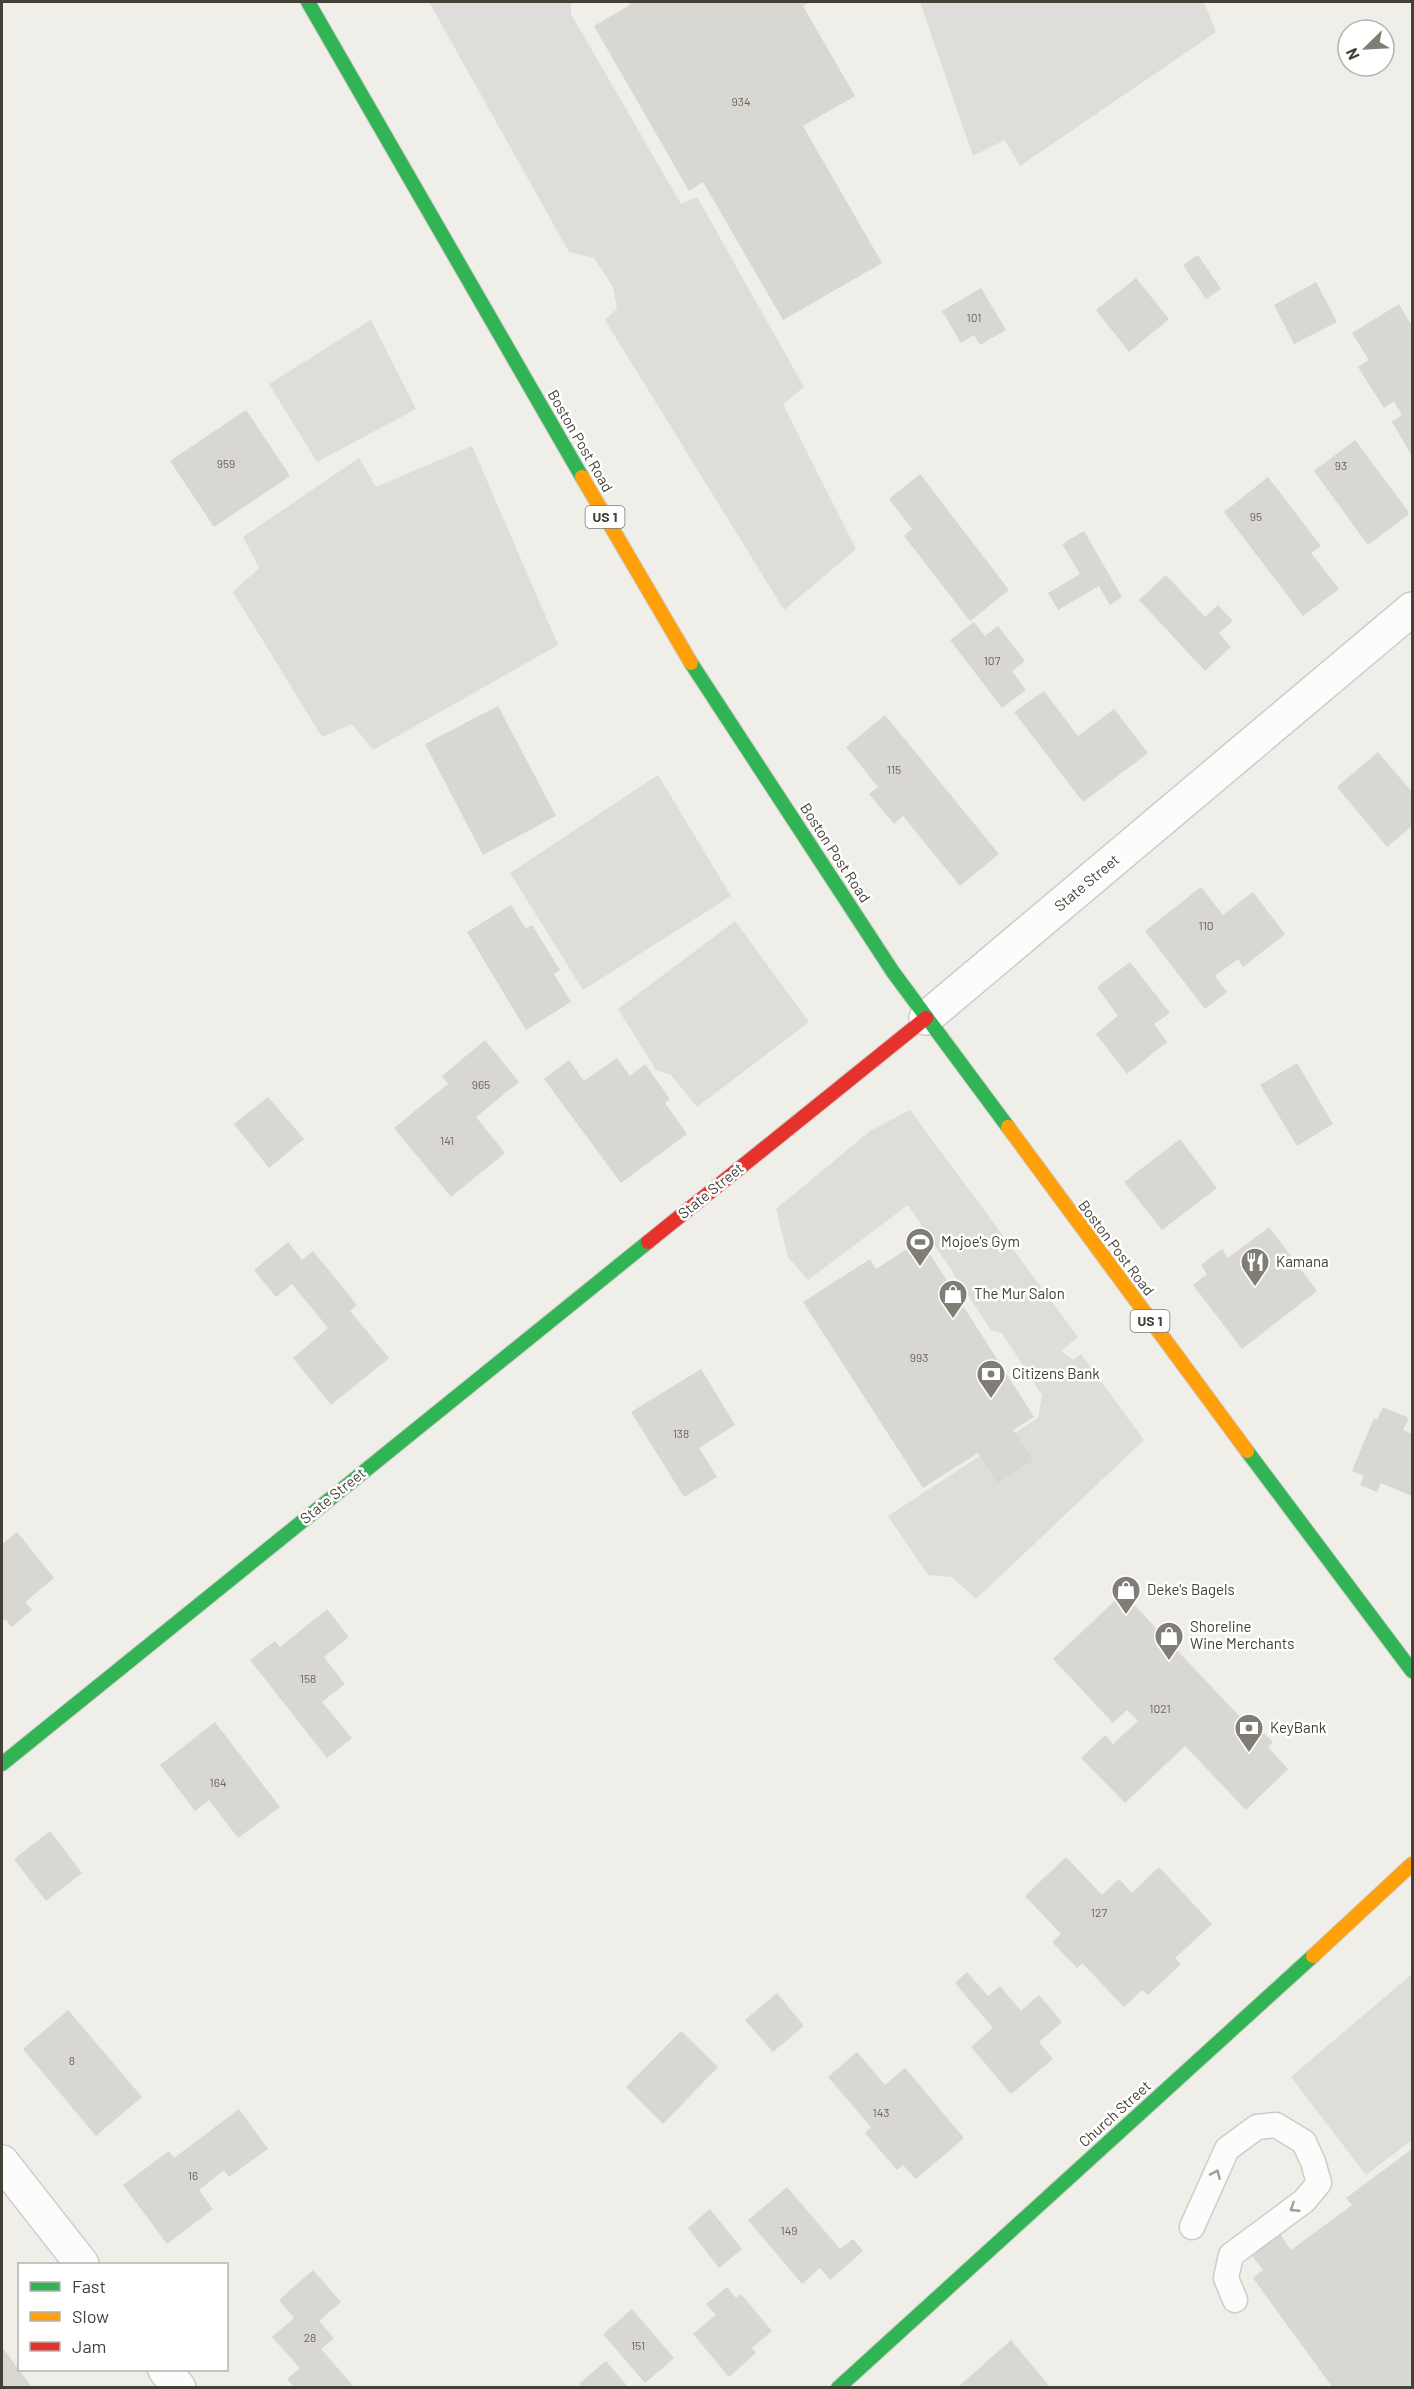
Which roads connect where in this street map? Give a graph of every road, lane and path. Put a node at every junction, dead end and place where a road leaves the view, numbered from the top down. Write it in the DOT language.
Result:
graph roads {
  1 [pos="308,2"];
  2 [pos="1413,609"];
  3 [pos="926,1018"];
  4 [pos="1413,1671"];
  5 [pos="2,1764"];
  6 [pos="1413,1864"];
  7 [pos="2,2162"];
  8 [pos="1192,2228"];
  9 [pos="80,2263"];
  10 [pos="1235,2300"];
  11 [pos="166,2371"];
  12 [pos="179,2388"];
  13 [pos="838,2388"];
  1 -- 3 [label="main road, Boston Post Road / US 1"];
  2 -- 3 [label="street, State Street"];
  3 -- 4 [label="main road, Boston Post Road / US 1"];
  3 -- 5 [label="main road, State Street"];
  6 -- 13 [label="main road, Church Street"];
  7 -- 9 [label="street"];
  8 -- 10 [label="lane, one-way"];
  11 -- 12 [label="street"];
}
